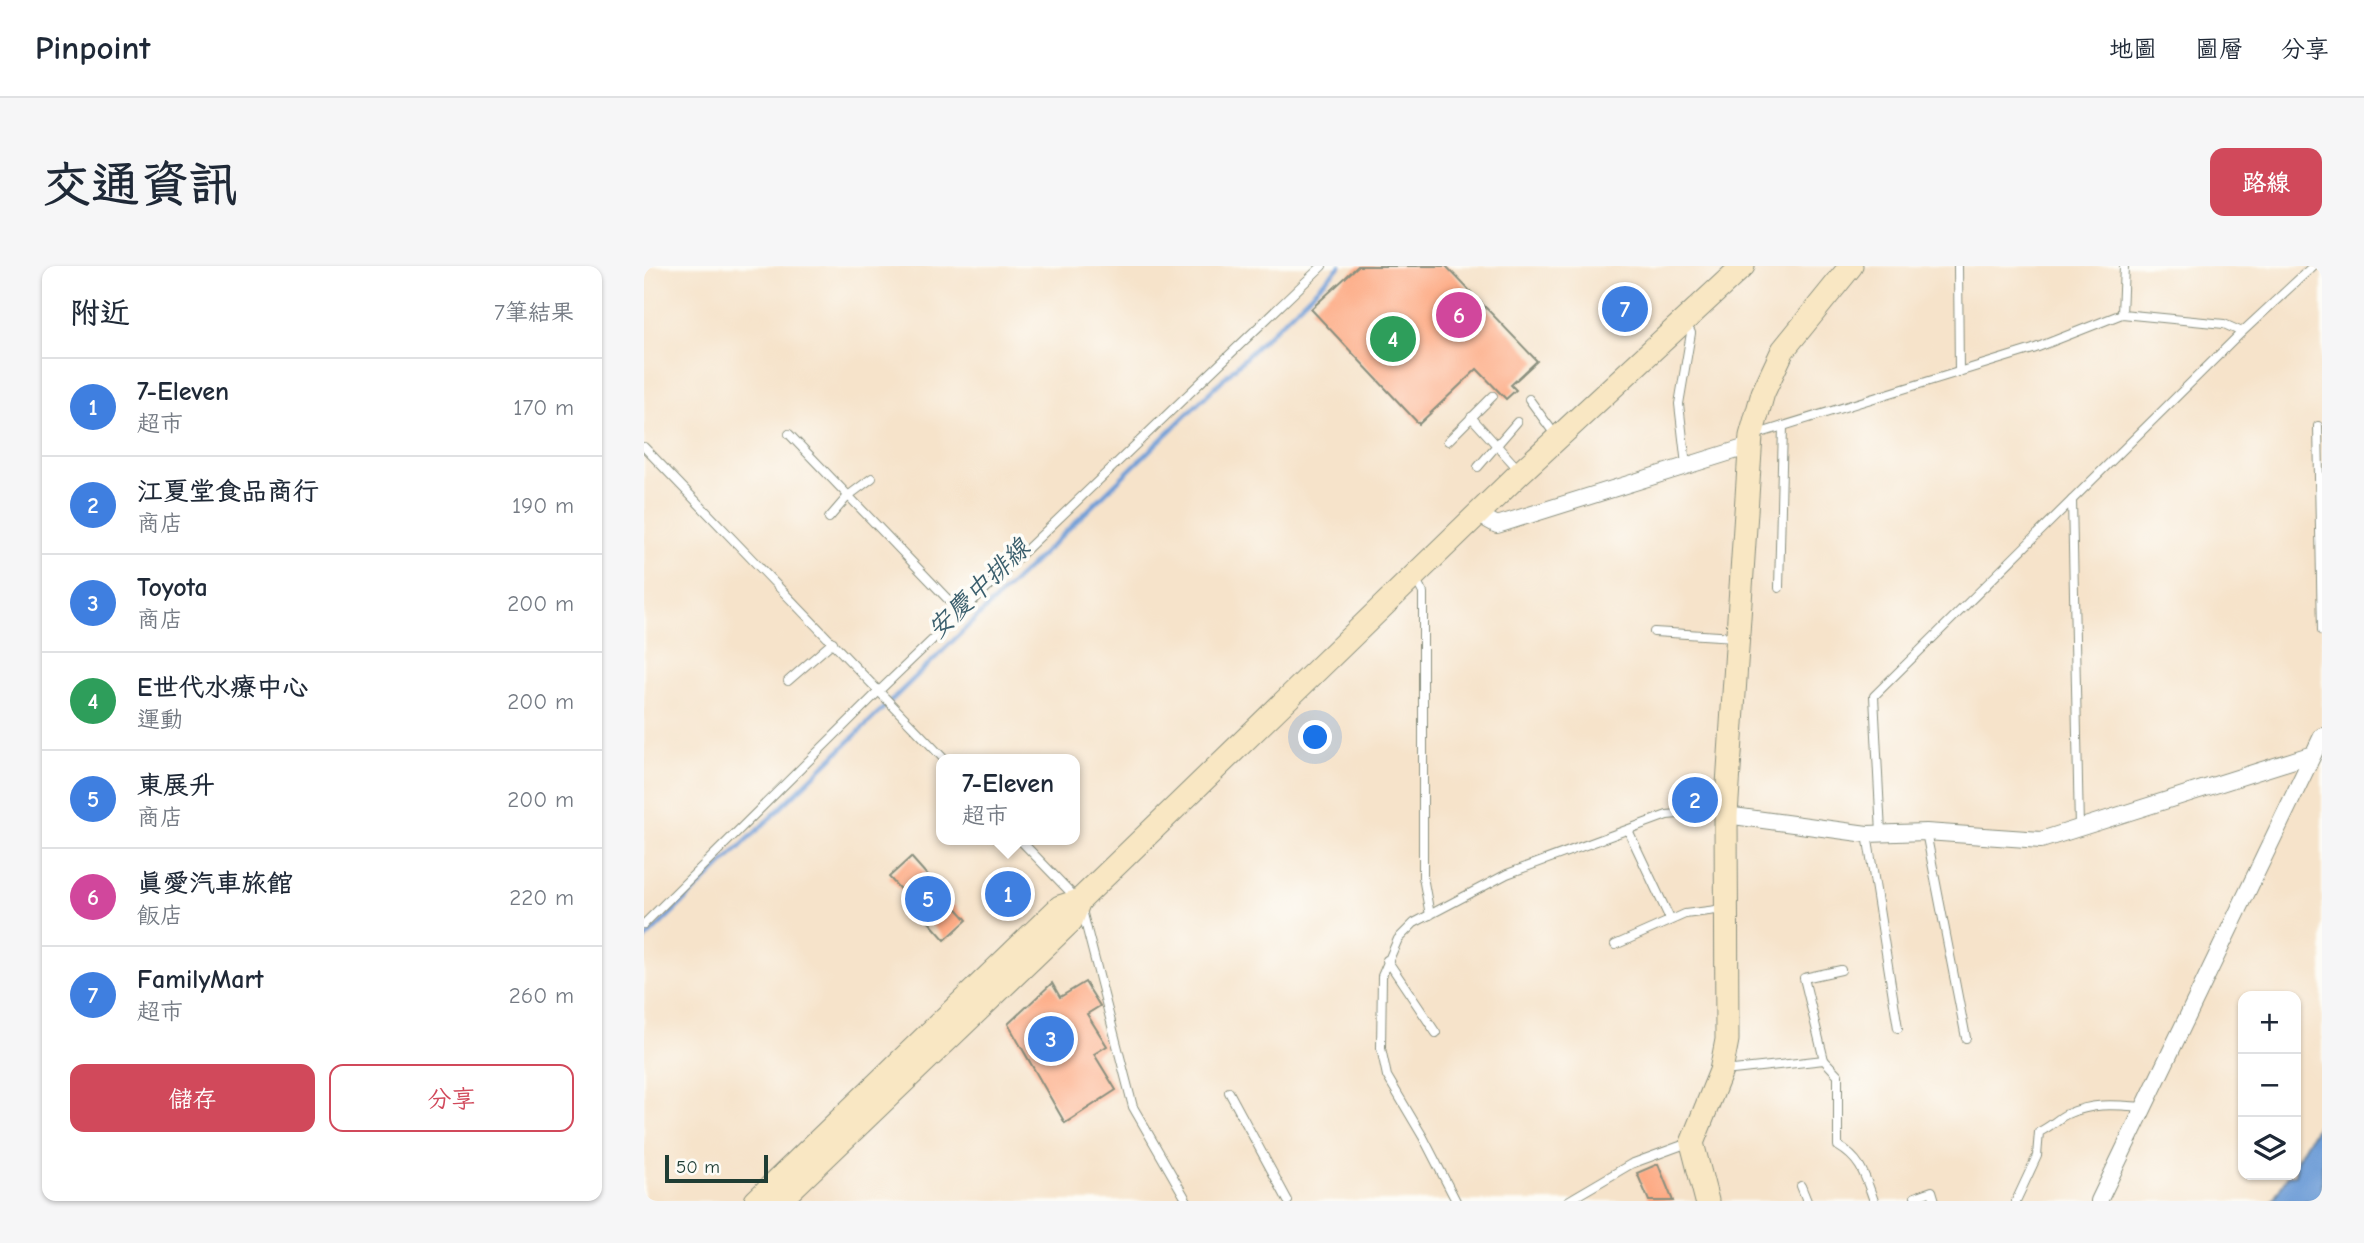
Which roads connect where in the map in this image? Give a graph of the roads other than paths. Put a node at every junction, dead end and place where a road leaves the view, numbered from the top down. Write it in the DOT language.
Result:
graph roads {
  1 [pos="1322,266"];
  2 [pos="1743,266"];
  3 [pos="1850,266"];
  4 [pos="1958,266"];
  5 [pos="2124,266"];
  6 [pos="2313,266"];
  7 [pos="2122,314"];
  8 [pos="1685,321"];
  9 [pos="2242,332"];
  10 [pos="1959,372"];
  11 [pos="1493,396"];
  12 [pos="1529,399"];
  13 [pos="1471,417"];
  14 [pos="1517,422"];
  15 [pos="1783,426"];
  16 [pos="2318,426"];
  17 [pos="789,434"];
  18 [pos="1558,439"];
  19 [pos="1448,441"];
  20 [pos="1751,441"];
  21 [pos="1496,444"];
  22 [pos="644,447"];
  23 [pos="1686,465"];
  24 [pos="1478,467"];
  25 [pos="1521,472"];
  26 [pos="872,478"];
  27 [pos="848,496"];
  28 [pos="2072,500"];
  29 [pos="1479,515"];
  30 [pos="829,518"];
  31 [pos="1414,576"];
  32 [pos="1779,588"];
  33 [pos="961,613"];
  34 [pos="2322,631"];
  35 [pos="1654,632"];
  36 [pos="1737,637"];
  37 [pos="833,642"];
  38 [pos="788,681"];
  39 [pos="879,691"];
  40 [pos="2322,736"];
  41 [pos="939,754"];
  42 [pos="2313,754"];
  43 [pos="1726,812"];
  44 [pos="2079,828"];
  45 [pos="1628,830"];
  46 [pos="1926,832"];
  47 [pos="1874,833"];
  48 [pos="1025,845"];
  49 [pos="1079,901"];
  50 [pos="1726,909"];
  51 [pos="1430,915"];
  52 [pos="1670,919"];
  53 [pos="644,924"];
  54 [pos="1615,945"];
  55 [pos="1387,960"];
  56 [pos="1841,970"];
  57 [pos="1898,1028"];
  58 [pos="1436,1033"];
  59 [pos="1966,1038"];
  60 [pos="1824,1060"];
  61 [pos="1721,1071"];
  62 [pos="1229,1092"];
  63 [pos="2145,1107"];
  64 [pos="1692,1141"];
  65 [pos="1801,1186"];
  66 [pos="1915,1197"];
  67 [pos="755,1201"];
  68 [pos="779,1201"];
  69 [pos="1186,1201"];
  70 [pos="1288,1201"];
  71 [pos="1456,1201"];
  72 [pos="1568,1201"];
  73 [pos="1707,1201"];
  74 [pos="1807,1201"];
  75 [pos="1874,1201"];
  76 [pos="1935,1201"];
  77 [pos="2017,1201"];
  78 [pos="2099,1201"];
  1 -- 33 [label="lane"];
  2 -- 8 [label="main road"];
  3 -- 20 [label="main road"];
  4 -- 10 [label="lane"];
  5 -- 7 [label="lane"];
  6 -- 9 [label="lane"];
  7 -- 9 [label="lane"];
  7 -- 10 [label="lane"];
  8 -- 18 [label="main road"];
  8 -- 23 [label="lane"];
  9 -- 28 [label="lane"];
  10 -- 15 [label="lane"];
  11 -- 13 [label="lane"];
  12 -- 18 [label="lane"];
  13 -- 19 [label="lane"];
  13 -- 21 [label="lane"];
  14 -- 21 [label="lane"];
  15 -- 20 [label="lane"];
  15 -- 32 [label="lane"];
  16 -- 34 [label="lane"];
  17 -- 27 [label="lane"];
  18 -- 25 [label="main road"];
  20 -- 23 [label="street"];
  20 -- 36 [label="main road"];
  21 -- 24 [label="lane"];
  21 -- 25 [label="lane"];
  22 -- 37 [label="lane"];
  23 -- 29 [label="street"];
  25 -- 29 [label="main road"];
  26 -- 27 [label="lane"];
  27 -- 30 [label="lane"];
  27 -- 33 [label="lane"];
  28 -- 44 [label="lane"];
  28 -- 47 [label="lane"];
  29 -- 31 [label="main road"];
  31 -- 49 [label="main road"];
  31 -- 51 [label="lane"];
  33 -- 39 [label="lane"];
  35 -- 36 [label="lane"];
  36 -- 43 [label="main road"];
  37 -- 38 [label="lane"];
  37 -- 39 [label="lane"];
  39 -- 41 [label="lane"];
  39 -- 53 [label="lane"];
  40 -- 42 [label="street"];
  42 -- 44 [label="street"];
  42 -- 63 [label="street"];
  43 -- 45 [label="lane"];
  43 -- 47 [label="street"];
  43 -- 50 [label="main road"];
  44 -- 46 [label="street"];
  45 -- 51 [label="lane"];
  45 -- 52 [label="lane"];
  46 -- 47 [label="street"];
  46 -- 59 [label="lane"];
  47 -- 57 [label="lane"];
  48 -- 49 [label="lane"];
  49 -- 67 [label="main road"];
  49 -- 68 [label="main road"];
  49 -- 69 [label="lane"];
  50 -- 52 [label="lane"];
  50 -- 61 [label="main road"];
  51 -- 55 [label="lane"];
  52 -- 54 [label="lane"];
  55 -- 58 [label="lane"];
  55 -- 71 [label="lane"];
  56 -- 60 [label="lane"];
  60 -- 61 [label="lane"];
  60 -- 75 [label="lane"];
  61 -- 64 [label="main road"];
  62 -- 70 [label="lane"];
  63 -- 77 [label="lane"];
  63 -- 78 [label="street"];
  64 -- 72 [label="lane"];
  64 -- 73 [label="main road"];
  65 -- 74 [label="lane"];
  66 -- 76 [label="lane"];
}
